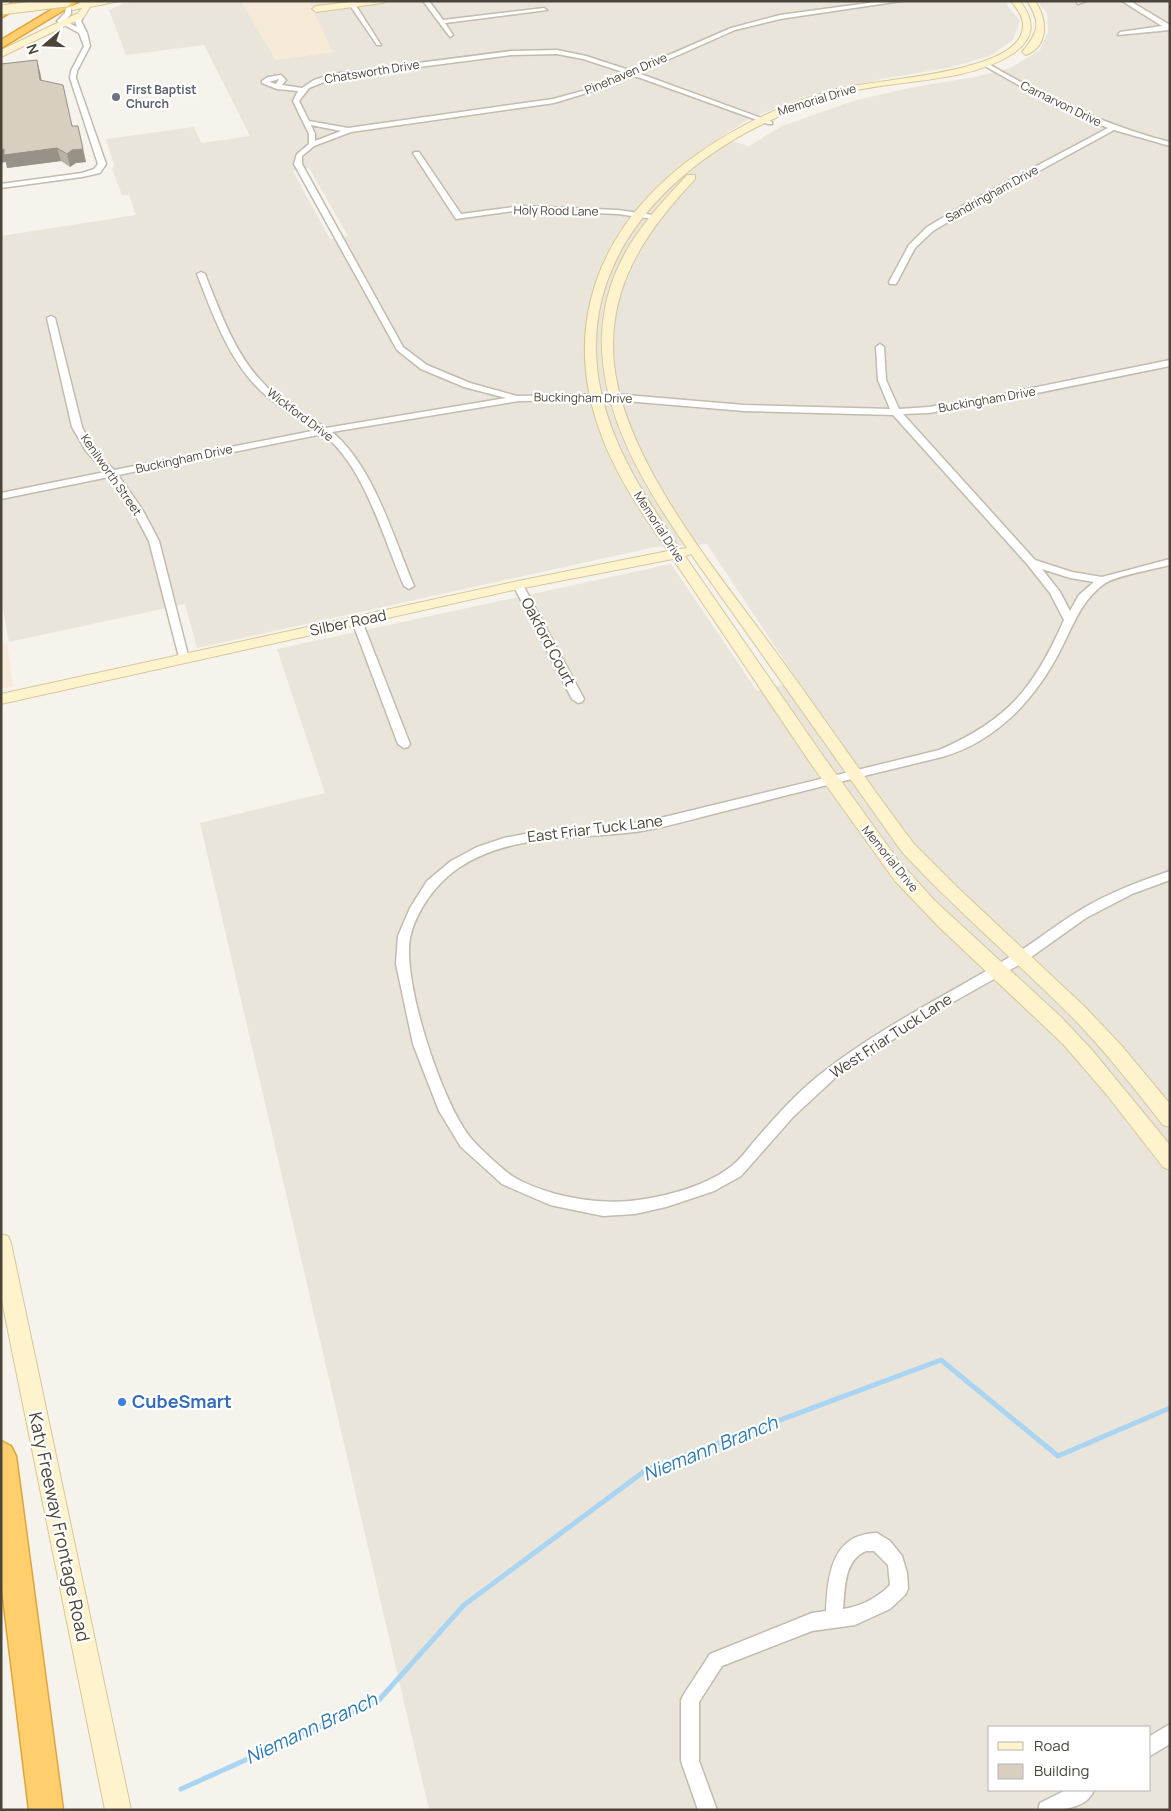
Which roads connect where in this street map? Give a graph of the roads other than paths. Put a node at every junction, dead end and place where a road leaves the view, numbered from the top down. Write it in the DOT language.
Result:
graph roads {
  1 [pos="23,1"];
  2 [pos="46,1"];
  3 [pos="115,1"];
  4 [pos="382,1"];
  5 [pos="426,1"];
  6 [pos="898,1"];
  7 [pos="1015,1"];
  8 [pos="1030,1"];
  9 [pos="1083,1"];
  10 [pos="1125,1"];
  11 [pos="1078,2"];
  12 [pos="351,3"];
  13 [pos="73,4"];
  14 [pos="316,9"];
  15 [pos="1,10"];
  16 [pos="544,10"];
  17 [pos="81,15"];
  18 [pos="4,18"];
  19 [pos="442,22"];
  20 [pos="63,24"];
  21 [pos="1169,28"];
  22 [pos="84,33"];
  23 [pos="1120,34"];
  24 [pos="450,35"];
  25 [pos="1,36"];
  26 [pos="379,44"];
  27 [pos="1,45"];
  28 [pos="1,54"];
  29 [pos="989,66"];
  30 [pos="632,73"];
  31 [pos="278,86"];
  32 [pos="302,90"];
  33 [pos="766,121"];
  34 [pos="306,122"];
  35 [pos="1113,128"];
  36 [pos="350,130"];
  37 [pos="1170,144"];
  38 [pos="312,145"];
  39 [pos="417,154"];
  40 [pos="1,186"];
  41 [pos="639,215"];
  42 [pos="653,217"];
  43 [pos="202,274"];
  44 [pos="893,282"];
  45 [pos="596,295"];
  46 [pos="612,296"];
  47 [pos="51,318"];
  48 [pos="880,347"];
  49 [pos="1170,364"];
  50 [pos="596,397"];
  51 [pos="614,397"];
  52 [pos="519,398"];
  53 [pos="896,412"];
  54 [pos="324,431"];
  55 [pos="112,474"];
  56 [pos="1,496"];
  57 [pos="695,550"];
  58 [pos="676,554"];
  59 [pos="1031,562"];
  60 [pos="1170,562"];
  61 [pos="1102,580"];
  62 [pos="518,585"];
  63 [pos="409,586"];
  64 [pos="1069,620"];
  65 [pos="357,621"];
  66 [pos="184,659"];
  67 [pos="787,678"];
  68 [pos="765,683"];
  69 [pos="1,699"];
  70 [pos="578,700"];
  71 [pos="404,744"];
  72 [pos="855,775"];
  73 [pos="832,781"];
  74 [pos="1170,875"];
  75 [pos="1019,958"];
  76 [pos="999,970"];
  77 [pos="1170,1119"];
  78 [pos="1170,1161"];
  79 [pos="489,1164"];
  80 [pos="1,1244"];
  81 [pos="1,1456"];
  82 [pos="834,1619"];
  83 [pos="1170,1733"];
  84 [pos="1151,1747"];
  85 [pos="1084,1791"];
  86 [pos="46,1810"];
  87 [pos="118,1810"];
  88 [pos="708,1810"];
  89 [pos="1048,1810"];
  1 -- 18 [label="highway"];
  2 -- 18 [label="highway"];
  3 -- 13 [label="main road"];
  4 -- 12 [label="main road"];
  5 -- 19 [label="street"];
  6 -- 30 [label="street, Pinehaven Drive"];
  7 -- 29 [label="main road, Memorial Drive"];
  8 -- 29 [label="main road, Memorial Drive"];
  9 -- 11 [label="street"];
  10 -- 21 [label="street"];
  12 -- 14 [label="main road"];
  12 -- 26 [label="street"];
  13 -- 15 [label="main road, bridge"];
  13 -- 17 [label="main road"];
  13 -- 18 [label="main road"];
  13 -- 20 [label="street"];
  13 -- 25 [label="highway"];
  13 -- 27 [label="highway"];
  16 -- 19 [label="street"];
  17 -- 20 [label="main road"];
  17 -- 22 [label="street"];
  19 -- 24 [label="street"];
  20 -- 22 [label="street"];
  20 -- 28 [label="main road"];
  21 -- 23 [label="street"];
  22 -- 40 [label="street"];
  29 -- 33 [label="main road, Memorial Drive"];
  29 -- 35 [label="street, Carnarvon Drive"];
  30 -- 32 [label="street, Chatsworth Drive"];
  30 -- 33 [label="street, Chatsworth Drive"];
  30 -- 36 [label="street, Pinehaven Drive"];
  31 -- 32 [label="street"];
  32 -- 34 [label="street"];
  33 -- 41 [label="main road, Memorial Drive"];
  33 -- 42 [label="main road, Memorial Drive"];
  34 -- 36 [label="street, Pinehaven Drive"];
  34 -- 38 [label="street"];
  35 -- 37 [label="street, Carnarvon Drive"];
  35 -- 44 [label="street, Sandringham Drive"];
  36 -- 38 [label="street, Pinehaven Drive"];
  38 -- 52 [label="street"];
  39 -- 41 [label="street, Holy Rood Lane"];
  41 -- 42 [label="street, Holy Rood Lane"];
  41 -- 45 [label="main road, Memorial Drive"];
  42 -- 46 [label="main road, Memorial Drive"];
  43 -- 54 [label="street, Wickford Drive"];
  45 -- 46 [label="main road"];
  45 -- 50 [label="main road, Memorial Drive"];
  46 -- 51 [label="main road, Memorial Drive"];
  47 -- 55 [label="street, Kenilworth Street"];
  48 -- 53 [label="street"];
  49 -- 53 [label="street, Buckingham Drive"];
  50 -- 51 [label="street, Buckingham Drive"];
  50 -- 52 [label="street, Buckingham Drive"];
  50 -- 58 [label="main road, Memorial Drive"];
  51 -- 53 [label="street, Buckingham Drive"];
  51 -- 57 [label="main road, Memorial Drive"];
  52 -- 54 [label="street, Buckingham Drive"];
  53 -- 59 [label="street"];
  54 -- 55 [label="street, Buckingham Drive"];
  54 -- 63 [label="street, Wickford Drive"];
  55 -- 56 [label="street, Buckingham Drive"];
  55 -- 66 [label="street, Kenilworth Street"];
  57 -- 58 [label="main road, Silber Road"];
  57 -- 67 [label="main road, Memorial Drive"];
  58 -- 62 [label="main road, Silber Road"];
  58 -- 68 [label="main road, Memorial Drive"];
  59 -- 61 [label="street"];
  59 -- 64 [label="street"];
  60 -- 61 [label="street, East Friar Tuck Lane"];
  61 -- 64 [label="street, East Friar Tuck Lane"];
  62 -- 65 [label="main road, Silber Road"];
  62 -- 70 [label="street, Oakford Court"];
  64 -- 72 [label="street, East Friar Tuck Lane"];
  65 -- 66 [label="main road, Silber Road"];
  65 -- 71 [label="street"];
  66 -- 69 [label="main road, Silber Road"];
  67 -- 68 [label="main road"];
  67 -- 72 [label="main road, Memorial Drive"];
  68 -- 73 [label="main road, Memorial Drive"];
  72 -- 73 [label="street, East Friar Tuck Lane"];
  72 -- 75 [label="main road, Memorial Drive"];
  73 -- 76 [label="main road, Memorial Drive"];
  73 -- 79 [label="street, East Friar Tuck Lane"];
  74 -- 75 [label="street, West Friar Tuck Lane"];
  75 -- 76 [label="street, West Friar Tuck Lane"];
  75 -- 77 [label="main road, Memorial Drive"];
  76 -- 78 [label="main road, Memorial Drive"];
  76 -- 79 [label="street, West Friar Tuck Lane"];
  80 -- 87 [label="main road, Katy Freeway Frontage Road"];
  81 -- 86 [label="highway"];
  82 -- 82 [label="street"];
  82 -- 88 [label="street"];
  83 -- 84 [label="street"];
  85 -- 89 [label="street"];
}
